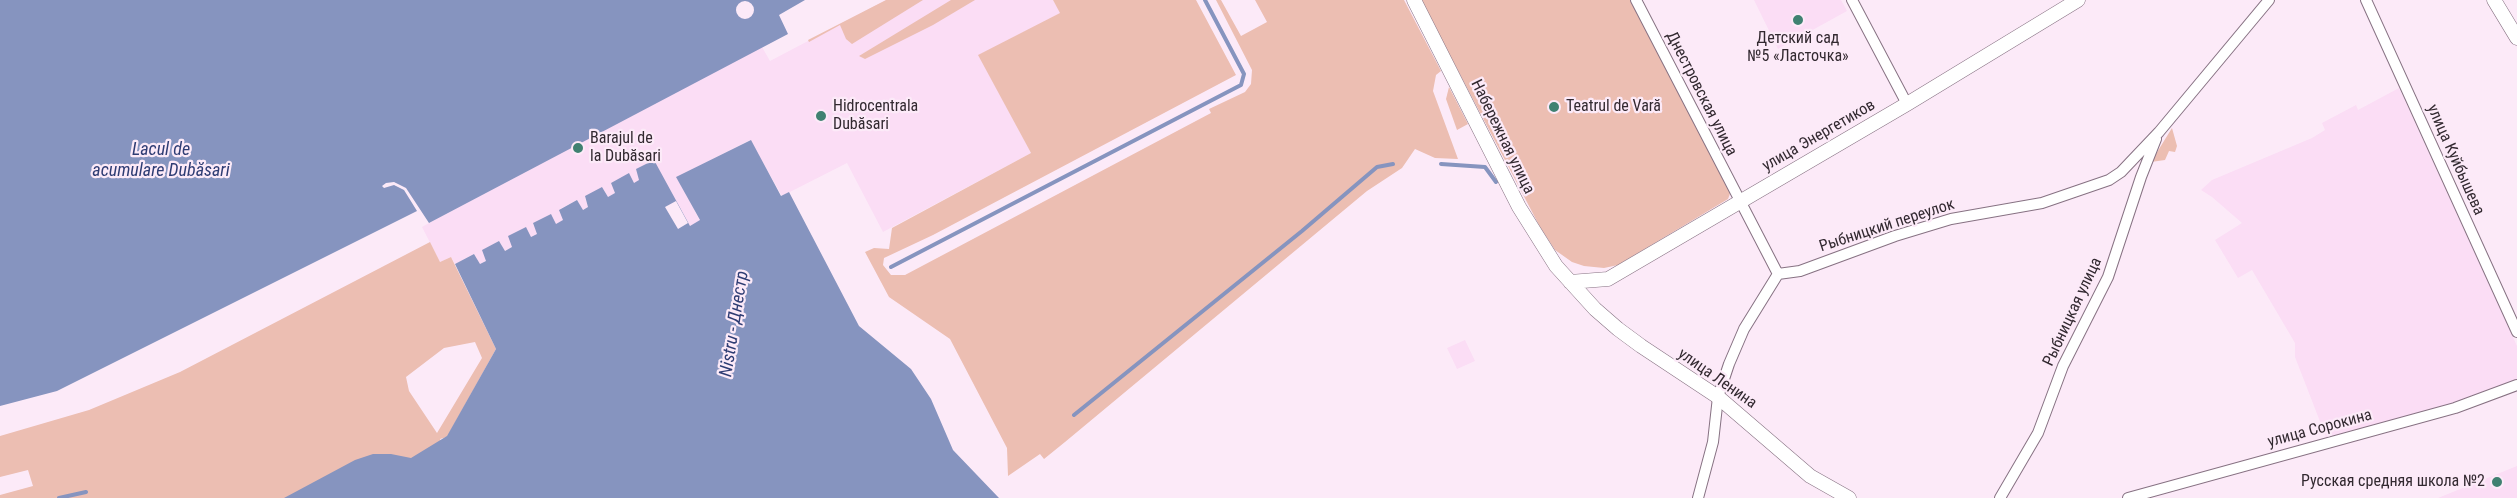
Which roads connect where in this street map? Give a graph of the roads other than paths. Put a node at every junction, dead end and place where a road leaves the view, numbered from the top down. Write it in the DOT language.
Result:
graph roads {
  1 [pos="1414,0"];
  2 [pos="1636,0"];
  3 [pos="1851,0"];
  4 [pos="2078,0"];
  5 [pos="2269,0"];
  6 [pos="2366,0"];
  7 [pos="2494,0"];
  8 [pos="2062,4"];
  9 [pos="2517,38"];
  10 [pos="1907,104"];
  11 [pos="2159,132"];
  12 [pos="1741,201"];
  13 [pos="1778,274"];
  14 [pos="1570,282"];
  15 [pos="2517,333"];
  16 [pos="2517,385"];
  17 [pos="1718,397"];
  18 [pos="1698,498"];
  19 [pos="1849,498"];
  20 [pos="2000,498"];
  21 [pos="2128,498"];
  1 -- 14 [label="street, Набережная улица"];
  2 -- 12 [label="street, Днестровская улица"];
  3 -- 10 [label="street"];
  4 -- 8 [label="street, улица Энергетиков"];
  5 -- 11 [label="street, Рыбницкий переулок"];
  6 -- 15 [label="street, улица Куйбышева"];
  7 -- 9 [label="street"];
  8 -- 10 [label="street, улица Энергетиков"];
  10 -- 12 [label="street, улица Энергетиков"];
  11 -- 13 [label="street, Рыбницкий переулок"];
  11 -- 20 [label="street, Рыбницкая улица"];
  12 -- 13 [label="street, Днестровская улица"];
  12 -- 14 [label="street, улица Энергетиков"];
  13 -- 17 [label="street"];
  14 -- 17 [label="street, улица Ленина"];
  16 -- 21 [label="street, улица Сорокина"];
  17 -- 18 [label="street"];
  17 -- 19 [label="street, улица Ленина"];
}
